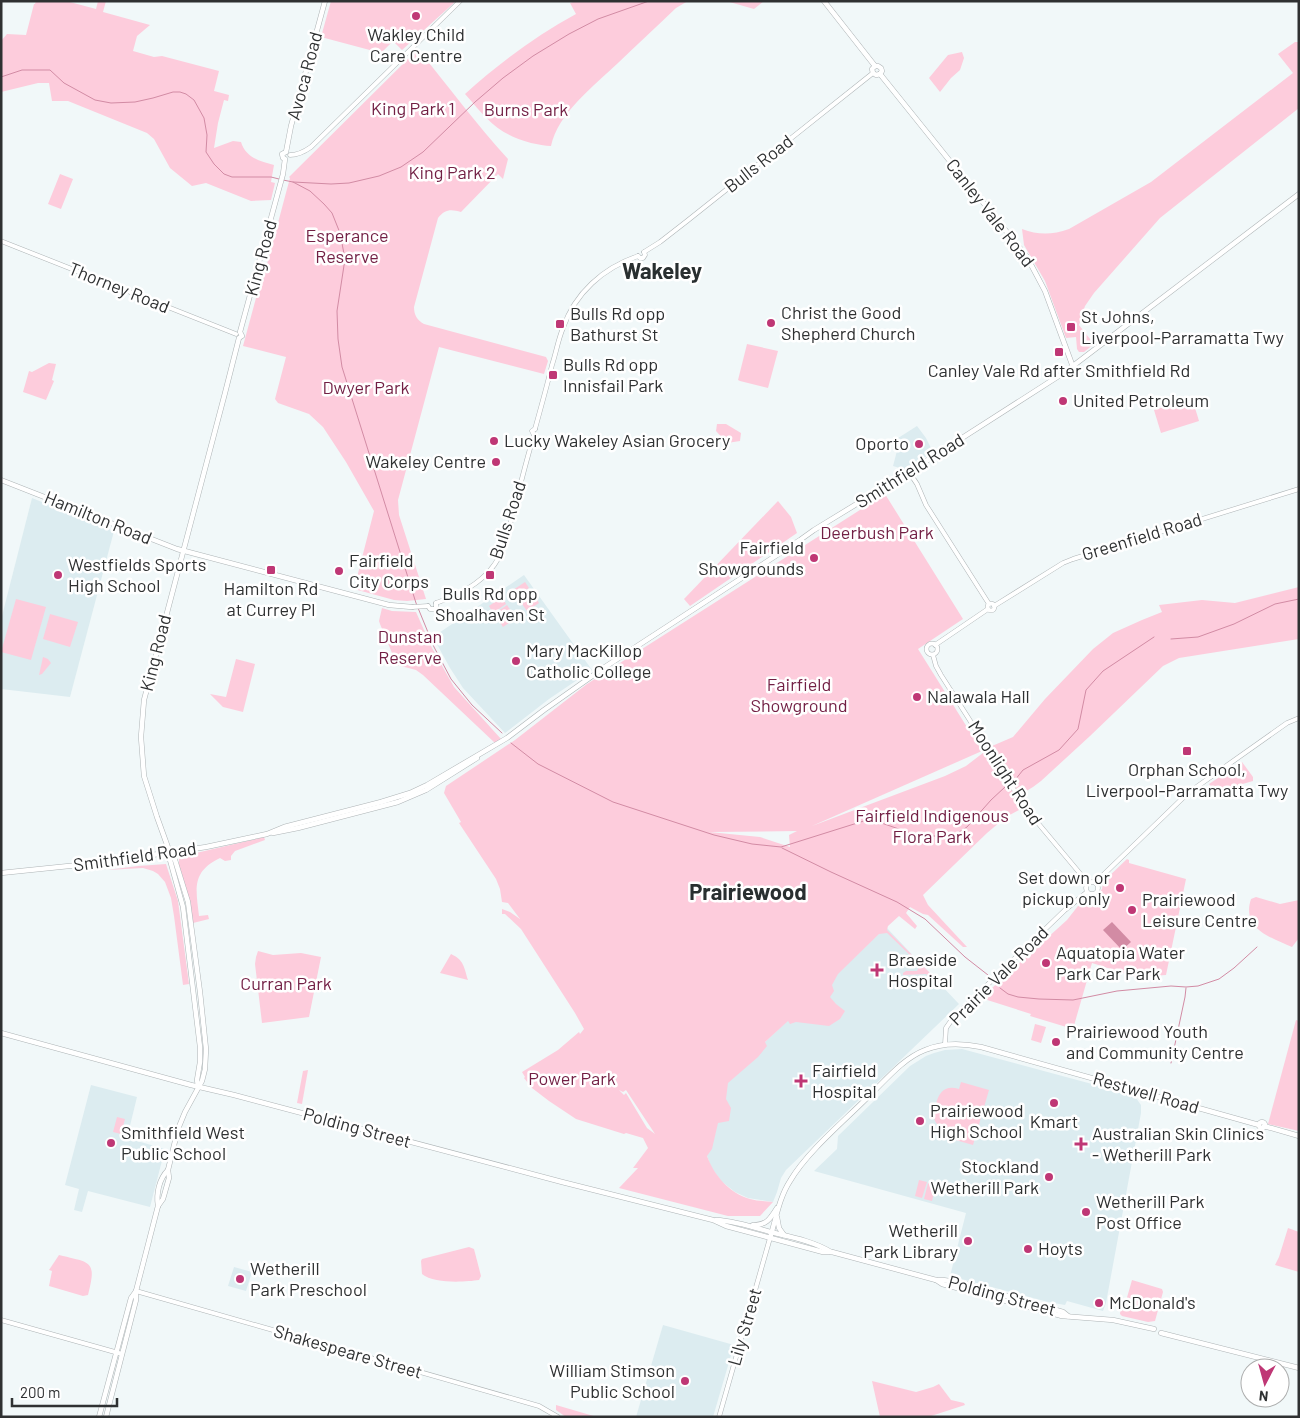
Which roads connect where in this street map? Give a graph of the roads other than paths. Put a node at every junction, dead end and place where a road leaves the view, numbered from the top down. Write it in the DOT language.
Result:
graph roads {
  1 [pos="325,1"];
  2 [pos="460,1"];
  3 [pos="824,1"];
  4 [pos="875,66"];
  5 [pos="873,73"];
  6 [pos="880,74"];
  7 [pos="288,153"];
  8 [pos="281,184"];
  9 [pos="1299,194"];
  10 [pos="1,241"];
  11 [pos="238,334"];
  12 [pos="1073,367"];
  13 [pos="909,472"];
  14 [pos="1,480"];
  15 [pos="1299,489"];
  16 [pos="183,550"];
  17 [pos="428,606"];
  18 [pos="990,606"];
  19 [pos="412,607"];
  20 [pos="935,645"];
  21 [pos="933,655"];
  22 [pos="1299,718"];
  23 [pos="487,751"];
  24 [pos="452,769"];
  25 [pos="426,790"];
  26 [pos="381,802"];
  27 [pos="346,811"];
  28 [pos="316,824"];
  29 [pos="282,828"];
  30 [pos="267,834"];
  31 [pos="170,853"];
  32 [pos="1,873"];
  33 [pos="1088,883"];
  34 [pos="1096,884"];
  35 [pos="1087,892"];
  36 [pos="1,1033"];
  37 [pos="945,1044"];
  38 [pos="198,1086"];
  39 [pos="1299,1136"];
  40 [pos="779,1202"];
  41 [pos="777,1214"];
  42 [pos="712,1220"];
  43 [pos="744,1225"];
  44 [pos="772,1232"];
  45 [pos="785,1235"];
  46 [pos="770,1238"];
  47 [pos="832,1252"];
  48 [pos="136,1291"];
  49 [pos="1,1320"];
  50 [pos="116,1352"];
  51 [pos="122,1354"];
  52 [pos="1299,1368"];
  53 [pos="99,1417"];
  54 [pos="106,1417"];
  55 [pos="558,1417"];
  56 [pos="719,1417"];
  1 -- 7 [label="main road, Avoca Road"];
  2 -- 7 [label="street"];
  3 -- 4 [label="main road"];
  4 -- 5 [label="main road"];
  4 -- 6 [label="main road"];
  5 -- 6 [label="main road"];
  5 -- 17 [label="street, Bulls Road"];
  6 -- 12 [label="main road, Canley Vale Road"];
  7 -- 8 [label="main road, Avoca Road"];
  8 -- 11 [label="main road, King Road"];
  9 -- 12 [label="main road, Smithfield Road"];
  10 -- 11 [label="street, Thorney Road"];
  11 -- 16 [label="main road, King Road"];
  12 -- 13 [label="main road, Smithfield Road"];
  13 -- 18 [label="street"];
  13 -- 23 [label="main road, Smithfield Road"];
  14 -- 16 [label="main road, Hamilton Road"];
  15 -- 18 [label="street, Greenfield Road"];
  16 -- 19 [label="main road, Hamilton Road"];
  16 -- 31 [label="main road, King Road"];
  17 -- 19 [label="street, Hamilton Road"];
  18 -- 20 [label="street, Greenfield Road"];
  20 -- 21 [label="street"];
  20 -- 21 [label="street"];
  21 -- 33 [label="street, Moonlight Road"];
  22 -- 34 [label="street"];
  23 -- 24 [label="main road, Smithfield Road"];
  23 -- 25 [label="main road, Smithfield Road"];
  24 -- 25 [label="main road"];
  24 -- 26 [label="main road, Smithfield Road"];
  25 -- 26 [label="main road"];
  25 -- 28 [label="main road, Smithfield Road"];
  26 -- 27 [label="main road, Smithfield Road"];
  27 -- 28 [label="main road"];
  27 -- 29 [label="main road, Smithfield Road"];
  28 -- 29 [label="main road"];
  28 -- 30 [label="main road, Smithfield Road"];
  29 -- 30 [label="main road, Smithfield Road"];
  30 -- 31 [label="main road, Smithfield Road"];
  31 -- 32 [label="main road, Smithfield Road"];
  31 -- 38 [label="main road, King Road"];
  33 -- 34 [label="street"];
  33 -- 35 [label="street"];
  34 -- 35 [label="street"];
  35 -- 37 [label="street, Prairie Vale Road"];
  36 -- 38 [label="main road, Polding Street"];
  37 -- 39 [label="main road, Restwell Road"];
  37 -- 40 [label="main road, Prairie Vale Road"];
  38 -- 42 [label="main road, Polding Street"];
  38 -- 48 [label="main road, King Road"];
  40 -- 41 [label="main road, Prairie Vale Road"];
  40 -- 43 [label="main road"];
  41 -- 44 [label="main road, Prairie Vale Road"];
  41 -- 45 [label="main road"];
  42 -- 43 [label="main road, Polding Street"];
  42 -- 46 [label="main road, Polding Street"];
  43 -- 44 [label="main road, Polding Street"];
  44 -- 45 [label="main road, Polding Street"];
  44 -- 46 [label="main road, Prairie Vale Road"];
  45 -- 47 [label="main road, Polding Street"];
  46 -- 47 [label="main road, Polding Street"];
  46 -- 56 [label="street, Lily Street"];
  47 -- 52 [label="main road, Polding Street"];
  48 -- 50 [label="main road"];
  48 -- 51 [label="main road"];
  48 -- 55 [label="street, Shakespeare Street"];
  49 -- 50 [label="street"];
  50 -- 51 [label="street"];
  50 -- 53 [label="main road"];
  51 -- 54 [label="main road"];
}
